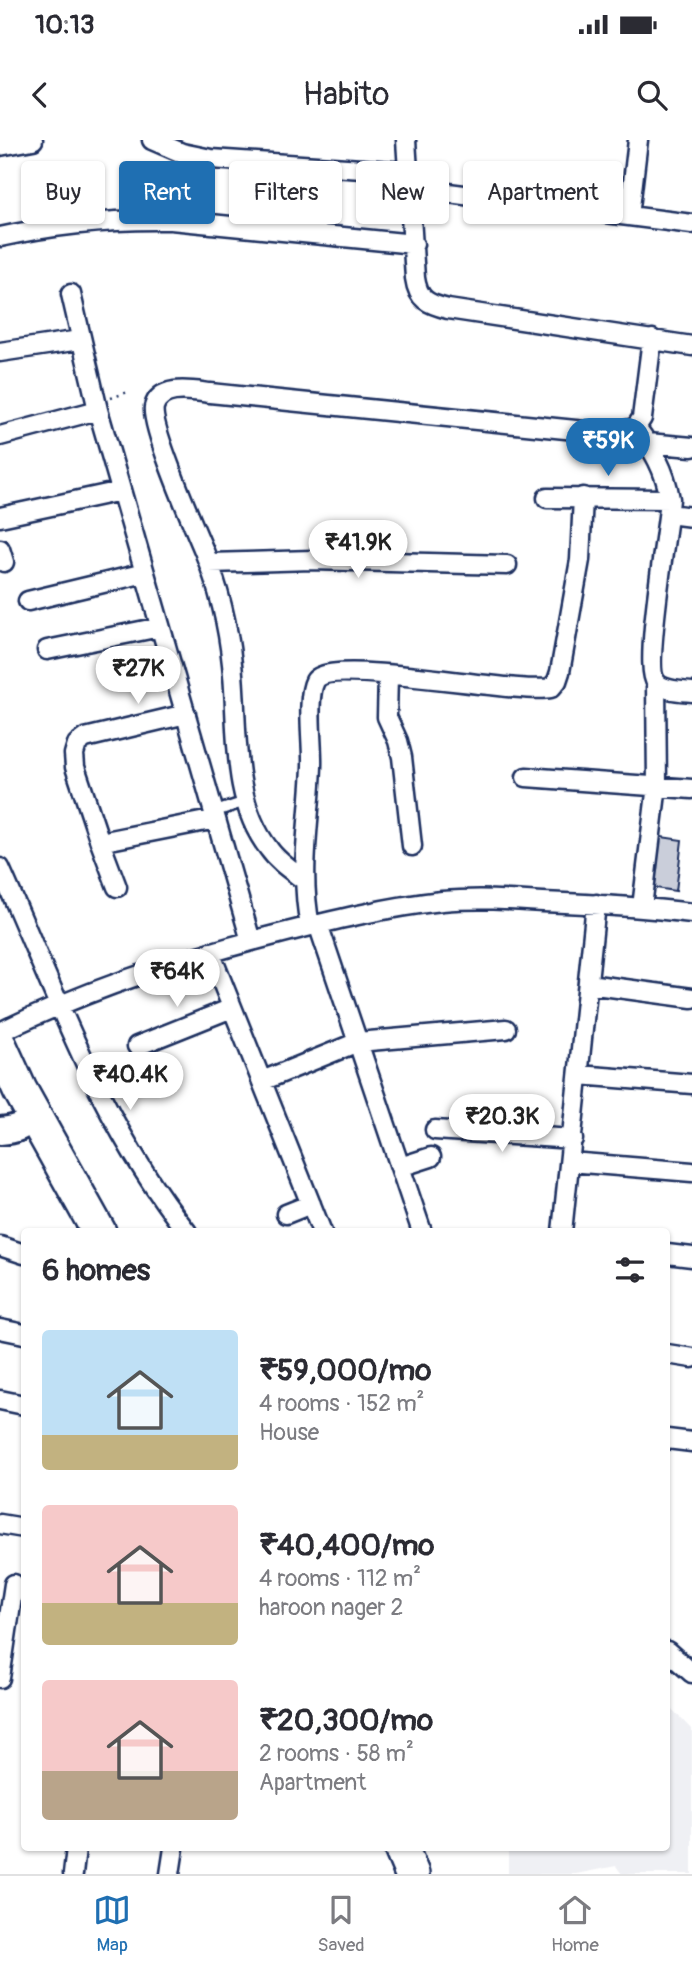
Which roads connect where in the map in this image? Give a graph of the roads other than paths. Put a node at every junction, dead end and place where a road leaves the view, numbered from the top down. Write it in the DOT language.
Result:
graph roads {
  1 [pos="33,140"];
  2 [pos="152,140"];
  3 [pos="406,140"];
  4 [pos="638,140"];
  5 [pos="0,146"];
  6 [pos="407,161"];
  7 [pos="356,174"];
  8 [pos="449,187"];
  9 [pos="629,216"];
  10 [pos="412,224"];
  11 [pos="692,224"];
  12 [pos="0,237"];
  13 [pos="414,244"];
  14 [pos="71,293"];
  15 [pos="80,340"];
  16 [pos="652,340"];
  17 [pos="692,346"];
  18 [pos="0,352"];
  19 [pos="98,410"];
  20 [pos="636,426"];
  21 [pos="0,436"];
  22 [pos="648,443"];
  23 [pos="692,447"];
  24 [pos="121,491"];
  25 [pos="547,498"];
  26 [pos="583,498"];
  27 [pos="669,506"];
  28 [pos="0,517"];
  29 [pos="692,517"];
  30 [pos="209,563"];
  31 [pos="507,565"];
  32 [pos="145,573"];
  33 [pos="28,601"];
  34 [pos="160,626"];
  35 [pos="47,650"];
  36 [pos="388,675"];
  37 [pos="656,683"];
  38 [pos="692,692"];
  39 [pos="186,714"];
  40 [pos="526,777"];
  41 [pos="657,785"];
  42 [pos="692,789"];
  43 [pos="247,801"];
  44 [pos="215,815"];
  45 [pos="100,842"];
  46 [pos="412,846"];
  47 [pos="0,869"];
  48 [pos="304,880"];
  49 [pos="117,887"];
  50 [pos="596,905"];
  51 [pos="642,907"];
  52 [pos="692,914"];
  53 [pos="314,925"];
  54 [pos="251,941"];
  55 [pos="210,952"];
  56 [pos="588,984"];
  57 [pos="692,998"];
  58 [pos="57,1005"];
  59 [pos="232,1008"];
  60 [pos="506,1029"];
  61 [pos="0,1032"];
  62 [pos="358,1042"];
  63 [pos="0,1046"];
  64 [pos="136,1046"];
  65 [pos="579,1075"];
  66 [pos="262,1081"];
  67 [pos="692,1084"];
  68 [pos="0,1086"];
  69 [pos="19,1124"];
  70 [pos="435,1130"];
  71 [pos="573,1139"];
  72 [pos="431,1157"];
  73 [pos="570,1162"];
  74 [pos="400,1167"];
  75 [pos="692,1172"];
  76 [pos="311,1204"];
  77 [pos="286,1214"];
  78 [pos="78,1228"];
  79 [pos="96,1228"];
  80 [pos="184,1228"];
  81 [pos="320,1228"];
  82 [pos="421,1228"];
  83 [pos="562,1228"];
  84 [pos="0,1246"];
  85 [pos="21,1253"];
  86 [pos="670,1254"];
  87 [pos="692,1257"];
  88 [pos="0,1329"];
  89 [pos="21,1333"];
  90 [pos="670,1354"];
  91 [pos="692,1358"];
  92 [pos="0,1399"];
  93 [pos="21,1404"];
  94 [pos="670,1439"];
  95 [pos="692,1442"];
  96 [pos="0,1524"];
  97 [pos="21,1528"];
  98 [pos="14,1584"];
  99 [pos="670,1654"];
  100 [pos="692,1673"];
  101 [pos="0,1678"];
  102 [pos="76,1851"];
  103 [pos="174,1851"];
  104 [pos="402,1851"];
  105 [pos="420,1851"];
  106 [pos="73,1874"];
  107 [pos="170,1874"];
  108 [pos="412,1874"];
  109 [pos="430,1874"];
  1 -- 5 [label="street"];
  2 -- 7 [label="street"];
  3 -- 6 [label="street"];
  4 -- 9 [label="street"];
  8 -- 9 [label="street"];
  9 -- 11 [label="street"];
  10 -- 13 [label="street"];
  12 -- 13 [label="street"];
  13 -- 16 [label="street"];
  14 -- 15 [label="street"];
  15 -- 18 [label="street"];
  15 -- 19 [label="street"];
  16 -- 17 [label="street"];
  16 -- 20 [label="street"];
  19 -- 21 [label="street"];
  19 -- 24 [label="street"];
  20 -- 22 [label="street"];
  20 -- 30 [label="street"];
  22 -- 23 [label="street"];
  22 -- 27 [label="street"];
  24 -- 28 [label="street"];
  24 -- 32 [label="street"];
  25 -- 26 [label="street"];
  26 -- 27 [label="street"];
  26 -- 36 [label="street"];
  27 -- 29 [label="street"];
  27 -- 37 [label="street"];
  30 -- 31 [label="street"];
  30 -- 43 [label="street"];
  32 -- 33 [label="street"];
  32 -- 34 [label="street"];
  34 -- 35 [label="street"];
  34 -- 39 [label="street"];
  36 -- 46 [label="street"];
  36 -- 48 [label="street"];
  37 -- 38 [label="street"];
  37 -- 41 [label="street"];
  39 -- 44 [label="street"];
  39 -- 45 [label="street"];
  40 -- 41 [label="street"];
  41 -- 42 [label="street"];
  41 -- 51 [label="street"];
  43 -- 44 [label="lane"];
  43 -- 48 [label="street"];
  44 -- 45 [label="street"];
  44 -- 54 [label="street"];
  45 -- 49 [label="street"];
  47 -- 58 [label="street"];
  48 -- 53 [label="street"];
  50 -- 51 [label="street"];
  50 -- 53 [label="street"];
  50 -- 56 [label="street"];
  51 -- 52 [label="street"];
  53 -- 54 [label="street"];
  53 -- 62 [label="street"];
  54 -- 55 [label="street"];
  55 -- 58 [label="street"];
  55 -- 59 [label="street"];
  56 -- 57 [label="street"];
  56 -- 65 [label="street"];
  58 -- 61 [label="street"];
  58 -- 80 [label="street"];
  59 -- 64 [label="street"];
  59 -- 66 [label="street"];
  60 -- 62 [label="street"];
  62 -- 66 [label="street"];
  62 -- 74 [label="street"];
  63 -- 69 [label="highway"];
  65 -- 67 [label="street"];
  65 -- 71 [label="street"];
  66 -- 76 [label="street"];
  68 -- 69 [label="highway"];
  69 -- 78 [label="highway"];
  69 -- 79 [label="highway"];
  70 -- 71 [label="street"];
  71 -- 73 [label="street"];
  72 -- 74 [label="street"];
  73 -- 75 [label="street"];
  73 -- 83 [label="street"];
  74 -- 82 [label="street"];
  76 -- 77 [label="street"];
  76 -- 81 [label="street"];
  84 -- 85 [label="street"];
  86 -- 87 [label="street"];
  88 -- 89 [label="street"];
  90 -- 91 [label="street"];
  92 -- 93 [label="street"];
  94 -- 95 [label="street"];
  96 -- 97 [label="street"];
  98 -- 101 [label="street"];
  99 -- 100 [label="street"];
  102 -- 106 [label="street"];
  103 -- 107 [label="street"];
  104 -- 108 [label="highway"];
  105 -- 109 [label="highway"];
}
